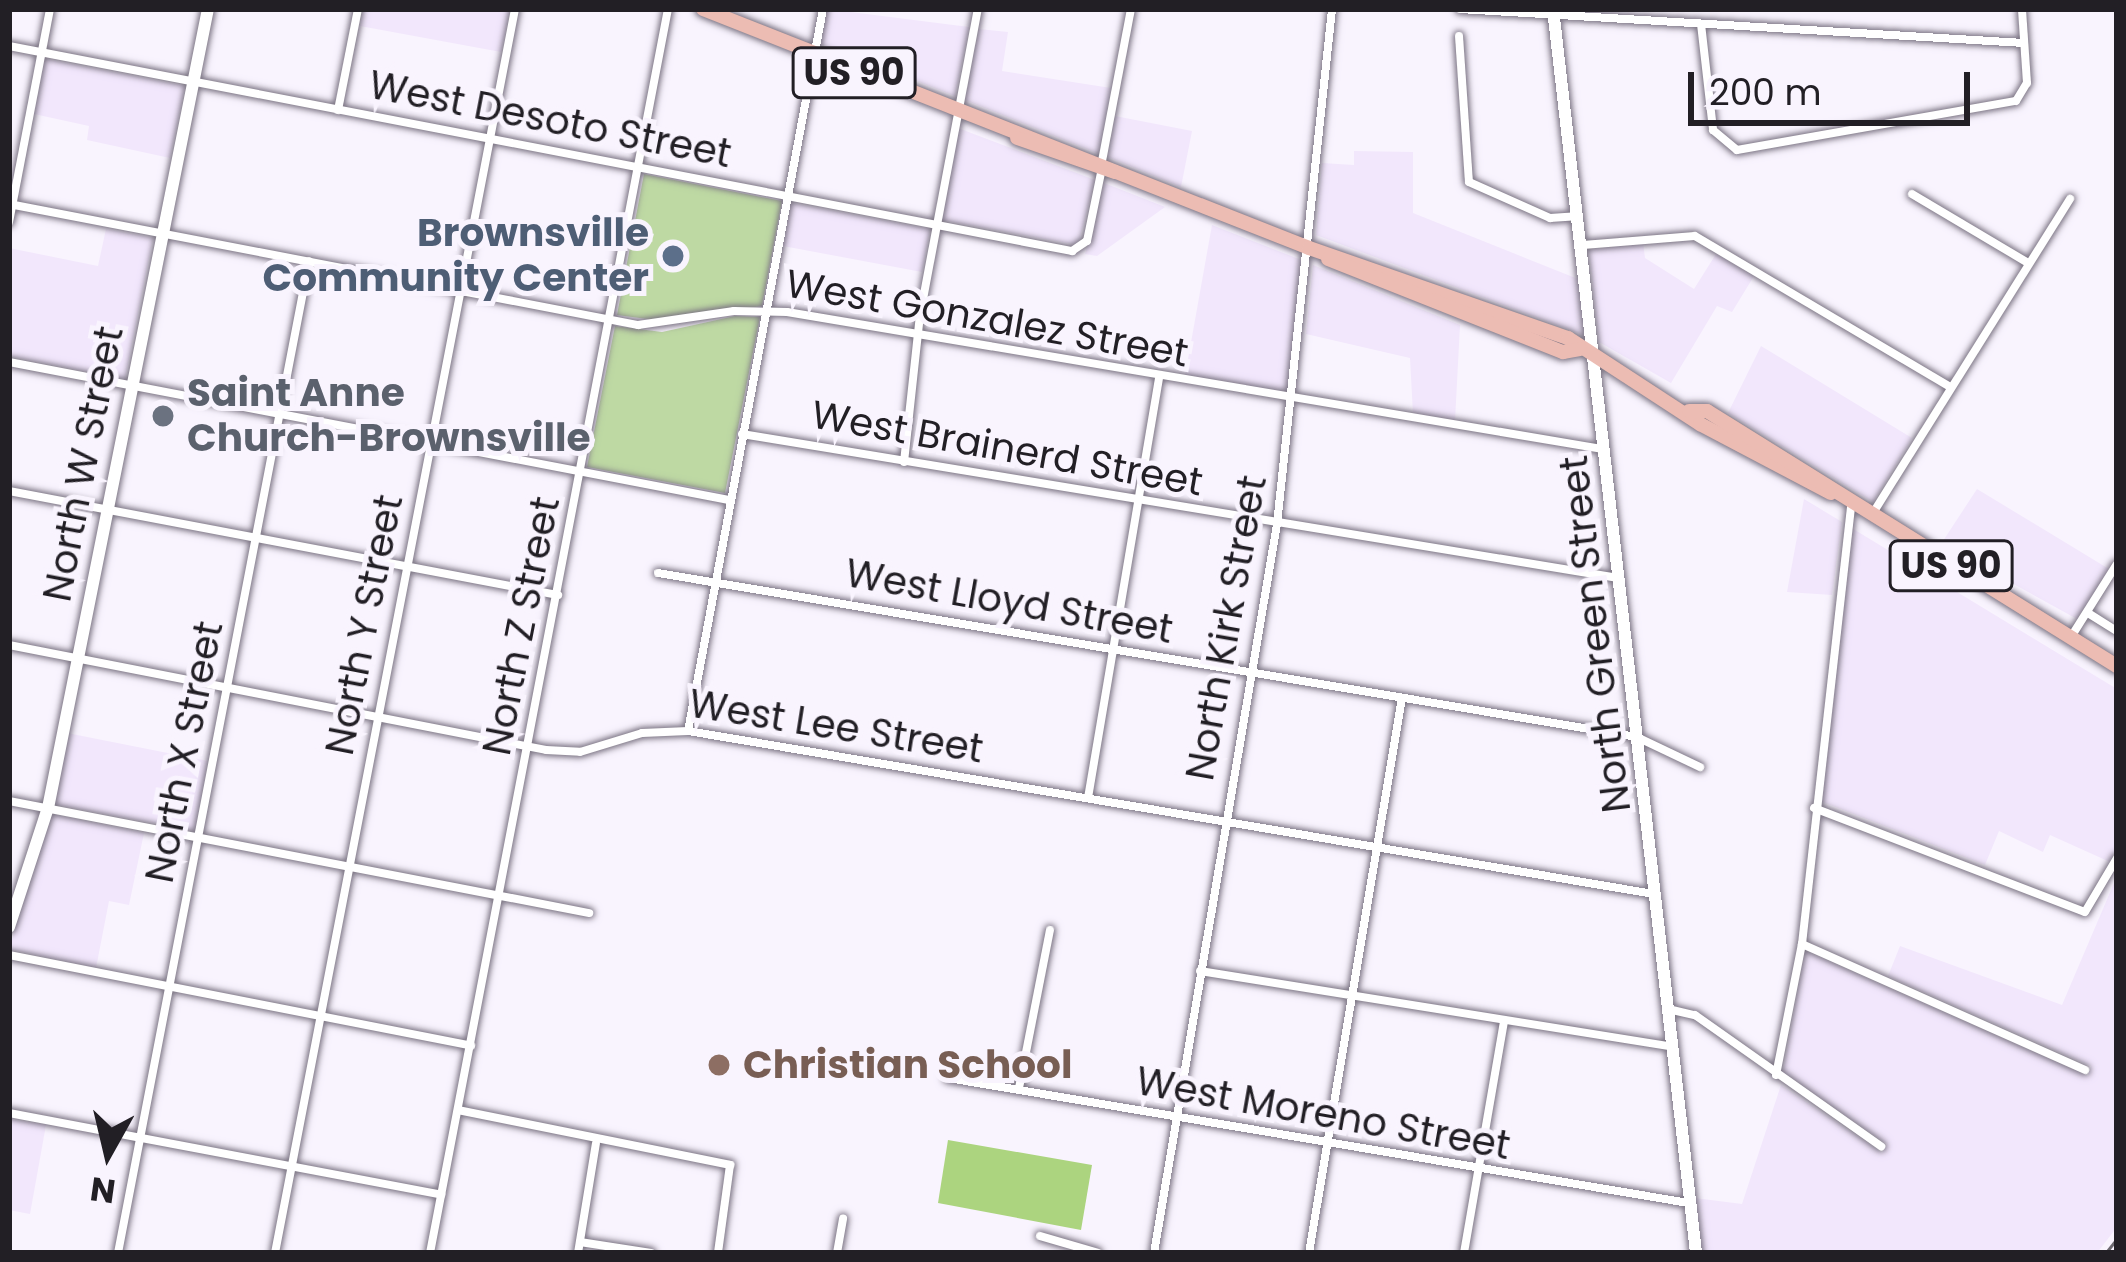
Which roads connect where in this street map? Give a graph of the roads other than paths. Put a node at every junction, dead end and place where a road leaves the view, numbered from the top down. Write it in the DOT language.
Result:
graph roads {
  1 [pos="50,9"];
  2 [pos="208,9"];
  3 [pos="358,9"];
  4 [pos="514,9"];
  5 [pos="668,9"];
  6 [pos="704,9"];
  7 [pos="823,9"];
  8 [pos="978,9"];
  9 [pos="1131,9"];
  10 [pos="1331,9"];
  11 [pos="1460,9"];
  12 [pos="2022,9"];
  13 [pos="1554,14"];
  14 [pos="1701,24"];
  15 [pos="1460,36"];
  16 [pos="2024,43"];
  17 [pos="9,46"];
  18 [pos="41,53"];
  19 [pos="814,57"];
  20 [pos="191,82"];
  21 [pos="338,110"];
  22 [pos="957,112"];
  23 [pos="489,139"];
  24 [pos="640,168"];
  25 [pos="1106,168"];
  26 [pos="1912,194"];
  27 [pos="787,196"];
  28 [pos="2071,200"];
  29 [pos="11,205"];
  30 [pos="1579,216"];
  31 [pos="9,222"];
  32 [pos="935,225"];
  33 [pos="159,234"];
  34 [pos="1583,245"];
  35 [pos="1315,250"];
  36 [pos="309,261"];
  37 [pos="2028,263"];
  38 [pos="460,290"];
  39 [pos="765,311"];
  40 [pos="611,319"];
  41 [pos="922,332"];
  42 [pos="1595,358"];
  43 [pos="9,362"];
  44 [pos="1159,376"];
  45 [pos="129,385"];
  46 [pos="1950,387"];
  47 [pos="1294,401"];
  48 [pos="280,414"];
  49 [pos="742,434"];
  50 [pos="431,443"];
  51 [pos="1604,448"];
  52 [pos="904,462"];
  53 [pos="582,472"];
  54 [pos="9,490"];
  55 [pos="729,500"];
  56 [pos="1139,502"];
  57 [pos="1851,506"];
  58 [pos="105,508"];
  59 [pos="1870,517"];
  60 [pos="1277,524"];
  61 [pos="256,538"];
  62 [pos="2117,564"];
  63 [pos="408,567"];
  64 [pos="658,573"];
  65 [pos="1618,578"];
  66 [pos="714,582"];
  67 [pos="558,596"];
  68 [pos="2088,613"];
  69 [pos="2117,631"];
  70 [pos="2071,637"];
  71 [pos="9,645"];
  72 [pos="1113,651"];
  73 [pos="77,658"];
  74 [pos="2117,666"];
  75 [pos="1251,674"];
  76 [pos="227,688"];
  77 [pos="1402,698"];
  78 [pos="379,716"];
  79 [pos="688,731"];
  80 [pos="1637,737"];
  81 [pos="529,746"];
  82 [pos="1700,767"];
  83 [pos="1088,798"];
  84 [pos="9,801"];
  85 [pos="47,808"];
  86 [pos="1814,808"];
  87 [pos="1224,821"];
  88 [pos="198,838"];
  89 [pos="1377,848"];
  90 [pos="2117,858"];
  91 [pos="350,867"];
  92 [pos="500,894"];
  93 [pos="1658,894"];
  94 [pos="589,913"];
  95 [pos="9,927"];
  96 [pos="1050,930"];
  97 [pos="1802,944"];
  98 [pos="9,955"];
  99 [pos="1199,971"];
  100 [pos="170,988"];
  101 [pos="1352,995"];
  102 [pos="1667,1009"];
  103 [pos="320,1016"];
  104 [pos="1504,1021"];
  105 [pos="471,1046"];
  106 [pos="1669,1046"];
  107 [pos="2085,1070"];
  108 [pos="1775,1075"];
  109 [pos="948,1078"];
  110 [pos="1019,1088"];
  111 [pos="458,1110"];
  112 [pos="9,1113"];
  113 [pos="1176,1119"];
  114 [pos="142,1138"];
  115 [pos="596,1143"];
  116 [pos="1326,1144"];
  117 [pos="1881,1146"];
  118 [pos="291,1167"];
  119 [pos="1479,1170"];
  120 [pos="441,1195"];
  121 [pos="1689,1203"];
  122 [pos="843,1219"];
  123 [pos="1040,1236"];
  124 [pos="579,1248"];
  125 [pos="118,1253"];
  126 [pos="275,1253"];
  127 [pos="430,1253"];
  128 [pos="651,1253"];
  129 [pos="718,1253"];
  130 [pos="837,1253"];
  131 [pos="1098,1253"];
  132 [pos="1154,1253"];
  133 [pos="1309,1253"];
  134 [pos="1464,1253"];
  135 [pos="1696,1253"];
  1 -- 18 [label="street"];
  2 -- 20 [label="street, North W Street"];
  3 -- 21 [label="street"];
  4 -- 23 [label="street, North Y Street"];
  5 -- 24 [label="street, North Z Street"];
  6 -- 19 [label="main road, US 90"];
  7 -- 19 [label="street"];
  8 -- 22 [label="street"];
  9 -- 25 [label="street"];
  10 -- 35 [label="street, North Kirk Street"];
  11 -- 13 [label="street"];
  12 -- 16 [label="street"];
  13 -- 14 [label="street"];
  13 -- 30 [label="street, North Green Street"];
  14 -- 16 [label="street"];
  14 -- 16 [label="street"];
  15 -- 30 [label="street"];
  17 -- 18 [label="street, West Desoto Street"];
  18 -- 20 [label="street, West Desoto Street"];
  18 -- 29 [label="street"];
  19 -- 22 [label="main road, US 90"];
  19 -- 27 [label="street"];
  20 -- 21 [label="street, West Desoto Street"];
  20 -- 33 [label="street, North W Street"];
  21 -- 23 [label="street, West Desoto Street"];
  22 -- 25 [label="main road, US 90"];
  22 -- 32 [label="street"];
  23 -- 24 [label="street, West Desoto Street"];
  23 -- 38 [label="street, North Y Street"];
  24 -- 27 [label="street, West Desoto Street"];
  24 -- 40 [label="street, North Z Street"];
  25 -- 32 [label="street, West Desoto Street"];
  25 -- 35 [label="main road, US 90"];
  26 -- 37 [label="street"];
  27 -- 32 [label="street, West Desoto Street"];
  27 -- 39 [label="street"];
  28 -- 37 [label="street"];
  29 -- 31 [label="street"];
  29 -- 33 [label="street, West Gonzalez Street"];
  30 -- 34 [label="street, North Green Street"];
  32 -- 41 [label="street"];
  33 -- 36 [label="street, West Gonzalez Street"];
  33 -- 45 [label="street, North W Street"];
  34 -- 42 [label="street, North Green Street"];
  34 -- 46 [label="street"];
  35 -- 42 [label="main road, US 90"];
  35 -- 47 [label="street, North Kirk Street"];
  36 -- 38 [label="street, West Gonzalez Street"];
  36 -- 48 [label="street, North X Street"];
  37 -- 46 [label="street"];
  38 -- 40 [label="street, West Gonzalez Street"];
  38 -- 50 [label="street, North Y Street"];
  39 -- 40 [label="street, West Gonzalez Street"];
  39 -- 41 [label="street, West Gonzalez Street"];
  39 -- 49 [label="street"];
  40 -- 53 [label="street, North Z Street"];
  41 -- 44 [label="street, West Gonzalez Street"];
  41 -- 52 [label="street"];
  42 -- 51 [label="street, North Green Street"];
  42 -- 57 [label="main road, US 90"];
  43 -- 45 [label="street"];
  44 -- 47 [label="street, West Gonzalez Street"];
  44 -- 56 [label="street"];
  45 -- 48 [label="street"];
  45 -- 58 [label="street, North W Street"];
  46 -- 59 [label="street"];
  47 -- 51 [label="street, West Gonzalez Street"];
  47 -- 60 [label="street, North Kirk Street"];
  48 -- 50 [label="street"];
  48 -- 61 [label="street, North X Street"];
  49 -- 52 [label="street, West Brainerd Street"];
  49 -- 55 [label="street"];
  50 -- 53 [label="street"];
  50 -- 63 [label="street, North Y Street"];
  51 -- 65 [label="street, North Green Street"];
  52 -- 56 [label="street, West Brainerd Street"];
  53 -- 55 [label="street"];
  53 -- 67 [label="street, North Z Street"];
  54 -- 58 [label="street"];
  55 -- 66 [label="street"];
  56 -- 60 [label="street, West Brainerd Street"];
  56 -- 72 [label="street"];
  57 -- 59 [label="main road, US 90"];
  57 -- 86 [label="street"];
  58 -- 61 [label="street"];
  58 -- 73 [label="street, North W Street"];
  59 -- 70 [label="main road, US 90"];
  60 -- 65 [label="street, West Brainerd Street"];
  60 -- 75 [label="street, North Kirk Street"];
  61 -- 63 [label="street"];
  61 -- 76 [label="street, North X Street"];
  62 -- 68 [label="street"];
  63 -- 67 [label="street"];
  63 -- 78 [label="street, North Y Street"];
  64 -- 66 [label="street, West Lloyd Street"];
  65 -- 80 [label="street, North Green Street"];
  66 -- 72 [label="street, West Lloyd Street"];
  66 -- 79 [label="street"];
  67 -- 81 [label="street, North Z Street"];
  68 -- 69 [label="street"];
  68 -- 70 [label="street"];
  70 -- 74 [label="main road, US 90"];
  71 -- 73 [label="street, West Lee Street"];
  72 -- 75 [label="street, West Lloyd Street"];
  72 -- 83 [label="street"];
  73 -- 76 [label="street, West Lee Street"];
  73 -- 85 [label="street, North W Street"];
  75 -- 77 [label="street, West Lloyd Street"];
  75 -- 87 [label="street, North Kirk Street"];
  76 -- 78 [label="street, West Lee Street"];
  76 -- 88 [label="street, North X Street"];
  77 -- 80 [label="street, West Lloyd Street"];
  77 -- 89 [label="street"];
  78 -- 81 [label="street, West Lee Street"];
  78 -- 91 [label="street, North Y Street"];
  79 -- 81 [label="street, West Lee Street"];
  79 -- 83 [label="street, West Lee Street"];
  80 -- 82 [label="street, West Lloyd Street"];
  80 -- 93 [label="street, North Green Street"];
  81 -- 92 [label="street, North Z Street"];
  83 -- 87 [label="street, West Lee Street"];
  84 -- 85 [label="street"];
  85 -- 88 [label="street"];
  85 -- 95 [label="street, North W Street"];
  86 -- 90 [label="street"];
  86 -- 97 [label="street"];
  87 -- 89 [label="street, West Lee Street"];
  87 -- 99 [label="street, North Kirk Street"];
  88 -- 91 [label="street"];
  88 -- 100 [label="street, North X Street"];
  89 -- 93 [label="street, West Lee Street"];
  89 -- 101 [label="street"];
  91 -- 92 [label="street"];
  91 -- 103 [label="street, North Y Street"];
  92 -- 94 [label="street"];
  92 -- 105 [label="street, North Z Street"];
  93 -- 102 [label="street, North Green Street"];
  96 -- 110 [label="street"];
  97 -- 107 [label="street"];
  97 -- 108 [label="street"];
  98 -- 100 [label="street"];
  99 -- 101 [label="street"];
  99 -- 113 [label="street, North Kirk Street"];
  100 -- 103 [label="street"];
  100 -- 114 [label="street, North X Street"];
  101 -- 104 [label="street"];
  101 -- 116 [label="street"];
  102 -- 106 [label="street, North Green Street"];
  102 -- 108 [label="street"];
  103 -- 105 [label="street"];
  103 -- 118 [label="street, North Y Street"];
  104 -- 106 [label="street"];
  104 -- 119 [label="street"];
  105 -- 111 [label="street, North Z Street"];
  106 -- 121 [label="street, North Green Street"];
  108 -- 117 [label="street"];
  109 -- 110 [label="street, West Moreno Street"];
  110 -- 113 [label="street, West Moreno Street"];
  111 -- 115 [label="street"];
  111 -- 120 [label="street, North Z Street"];
  112 -- 114 [label="street"];
  113 -- 116 [label="street, West Moreno Street"];
  113 -- 132 [label="street, North Kirk Street"];
  114 -- 118 [label="street"];
  114 -- 125 [label="street, North X Street"];
  115 -- 124 [label="street"];
  115 -- 129 [label="street"];
  116 -- 119 [label="street, West Moreno Street"];
  116 -- 133 [label="street"];
  118 -- 120 [label="street"];
  118 -- 126 [label="street, North Y Street"];
  119 -- 121 [label="street, West Moreno Street"];
  119 -- 134 [label="street"];
  120 -- 127 [label="street, North Z Street"];
  121 -- 135 [label="street, North Green Street"];
  122 -- 130 [label="street"];
  123 -- 131 [label="street"];
  124 -- 128 [label="street"];
}
